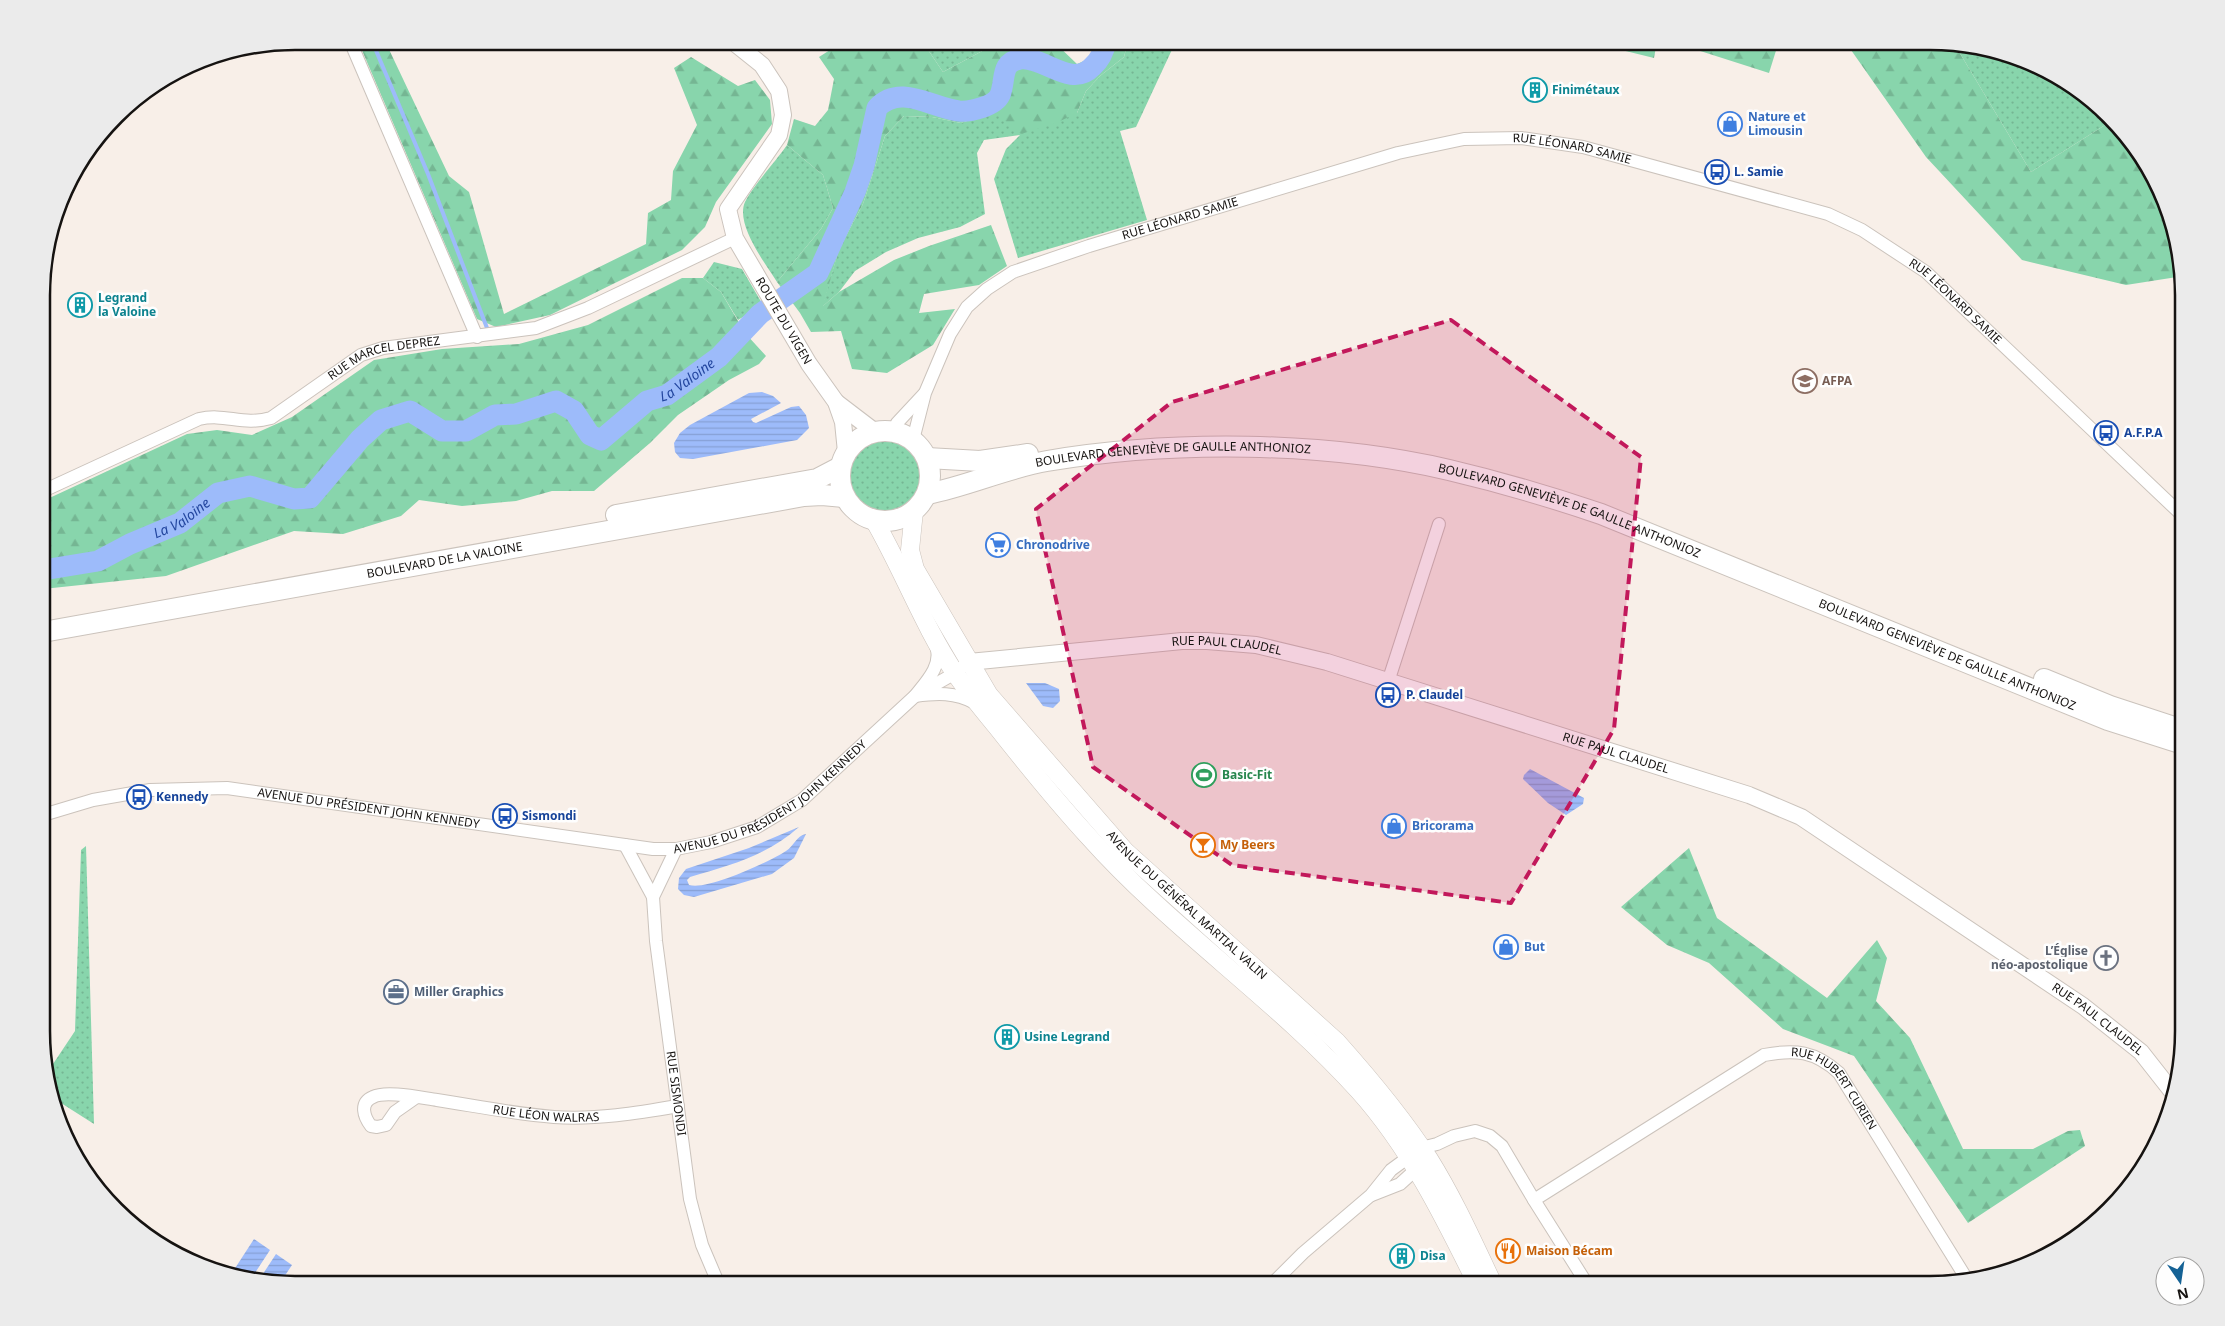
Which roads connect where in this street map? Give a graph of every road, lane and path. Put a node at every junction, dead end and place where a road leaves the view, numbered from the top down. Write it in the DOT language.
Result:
graph roads {
  1 [pos="354,50"];
  2 [pos="743,50"];
  3 [pos="736,238"];
  4 [pos="477,337"];
  5 [pos="925,392"];
  6 [pos="836,402"];
  7 [pos="884,431"];
  8 [pos="914,440"];
  9 [pos="927,458"];
  10 [pos="843,459"];
  11 [pos="50,488"];
  12 [pos="927,494"];
  13 [pos="844,497"];
  14 [pos="2175,508"];
  15 [pos="914,511"];
  16 [pos="874,520"];
  17 [pos="1439,524"];
  18 [pos="50,618"];
  19 [pos="928,624"];
  20 [pos="50,631"];
  21 [pos="958,667"];
  22 [pos="929,677"];
  23 [pos="1388,682"];
  24 [pos="915,696"];
  25 [pos="979,705"];
  26 [pos="2175,727"];
  27 [pos="2175,741"];
  28 [pos="50,813"];
  29 [pos="625,845"];
  30 [pos="676,849"];
  31 [pos="653,897"];
  32 [pos="2168,1087"];
  33 [pos="415,1098"];
  34 [pos="678,1106"];
  35 [pos="1422,1156"];
  36 [pos="1534,1200"];
  37 [pos="1964,1274"];
  38 [pos="715,1276"];
  39 [pos="1280,1276"];
  40 [pos="1473,1276"];
  41 [pos="1489,1276"];
  42 [pos="1582,1276"];
  1 -- 4 [label="street"];
  2 -- 3 [label="street, ROUTE DU VIGEN"];
  3 -- 4 [label="street, RUE MARCEL DEPREZ"];
  3 -- 6 [label="street, ROUTE DU VIGEN"];
  4 -- 11 [label="street, RUE MARCEL DEPREZ"];
  5 -- 7 [label="street"];
  5 -- 8 [label="street"];
  5 -- 14 [label="street, RUE LÉONARD SAMIE"];
  6 -- 7 [label="street, ROUTE DU VIGEN"];
  6 -- 10 [label="street, ROUTE DU VIGEN"];
  7 -- 8 [label="main road"];
  7 -- 10 [label="main road"];
  8 -- 9 [label="main road"];
  9 -- 12 [label="main road"];
  9 -- 26 [label="main road, BOULEVARD GENEVIÈVE DE GAULLE ANTHONIOZ"];
  10 -- 13 [label="main road"];
  10 -- 18 [label="main road, BOULEVARD DE LA VALOINE"];
  12 -- 15 [label="main road"];
  12 -- 27 [label="main road, BOULEVARD GENEVIÈVE DE GAULLE ANTHONIOZ"];
  13 -- 16 [label="main road"];
  13 -- 20 [label="main road, BOULEVARD DE LA VALOINE"];
  15 -- 16 [label="main road"];
  15 -- 21 [label="main road, AVENUE DU GÉNÉRAL MARTIAL VALIN"];
  16 -- 19 [label="main road, AVENUE DU GÉNÉRAL MARTIAL VALIN"];
  17 -- 23 [label="street"];
  19 -- 21 [label="main road, AVENUE DU GÉNÉRAL MARTIAL VALIN"];
  19 -- 22 [label="street, AVENUE DU PRÉSIDENT JOHN KENNEDY"];
  21 -- 22 [label="street, AVENUE DU PRÉSIDENT JOHN KENNEDY"];
  21 -- 23 [label="street, RUE PAUL CLAUDEL"];
  21 -- 24 [label="street, AVENUE DU PRÉSIDENT JOHN KENNEDY"];
  21 -- 25 [label="main road, AVENUE DU GÉNÉRAL MARTIAL VALIN"];
  21 -- 35 [label="main road, AVENUE DU GÉNÉRAL MARTIAL VALIN"];
  22 -- 24 [label="street, AVENUE DU PRÉSIDENT JOHN KENNEDY"];
  23 -- 32 [label="street, RUE PAUL CLAUDEL"];
  24 -- 25 [label="street"];
  24 -- 30 [label="street, AVENUE DU PRÉSIDENT JOHN KENNEDY"];
  25 -- 35 [label="main road, AVENUE DU GÉNÉRAL MARTIAL VALIN"];
  28 -- 29 [label="street, AVENUE DU PRÉSIDENT JOHN KENNEDY"];
  29 -- 30 [label="street, AVENUE DU PRÉSIDENT JOHN KENNEDY"];
  29 -- 31 [label="street, RUE SISMONDI"];
  30 -- 31 [label="street, RUE SISMONDI"];
  31 -- 34 [label="street, RUE SISMONDI"];
  33 -- 34 [label="street, RUE LÉON WALRAS"];
  34 -- 38 [label="street, RUE SISMONDI"];
  35 -- 36 [label="street"];
  35 -- 39 [label="street"];
  35 -- 40 [label="main road, AVENUE DU GÉNÉRAL MARTIAL VALIN"];
  35 -- 41 [label="main road, AVENUE DU GÉNÉRAL MARTIAL VALIN"];
  36 -- 37 [label="street, RUE HUBERT CURIEN"];
  36 -- 42 [label="street"];
}
